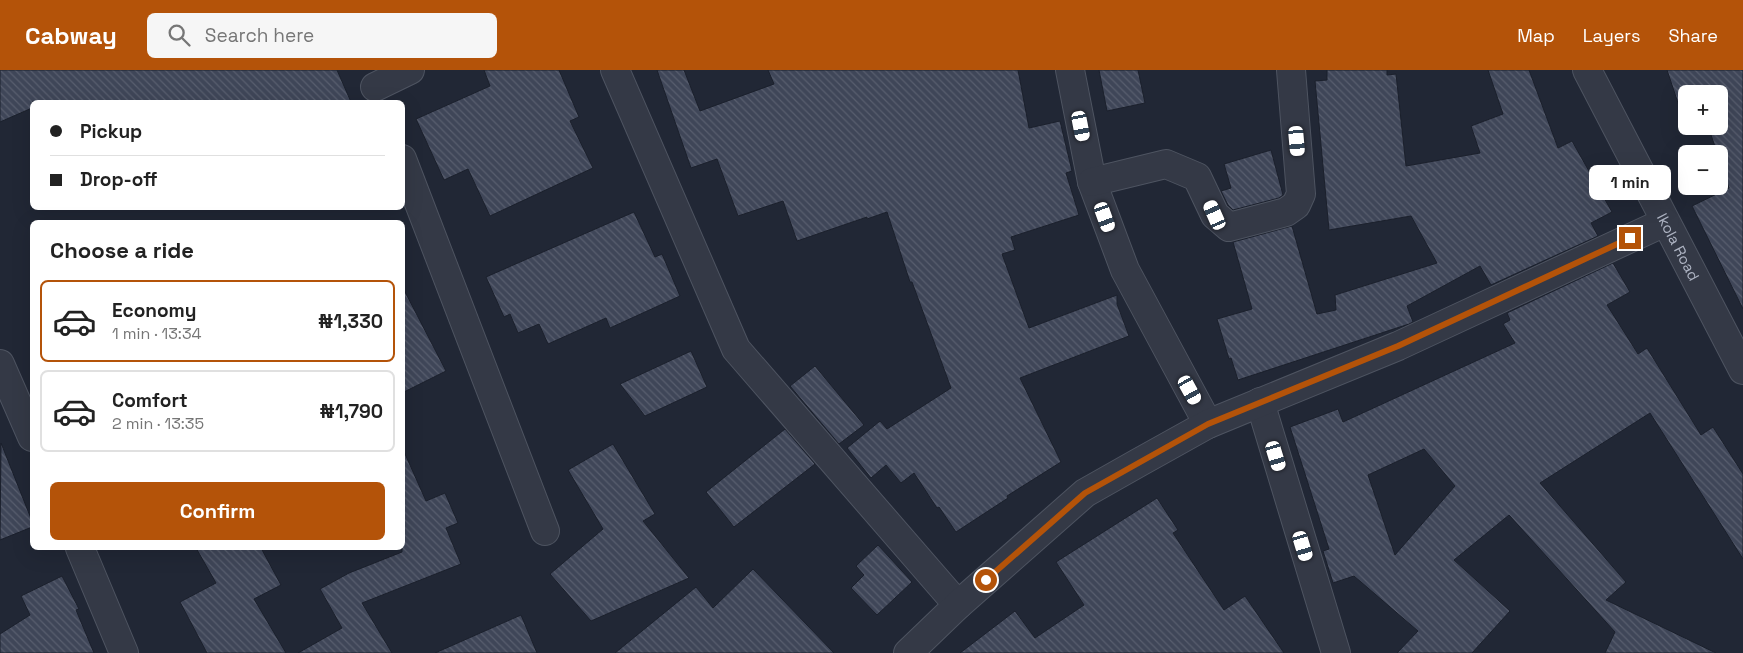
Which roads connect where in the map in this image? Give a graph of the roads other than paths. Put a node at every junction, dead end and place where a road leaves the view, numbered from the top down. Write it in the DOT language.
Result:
graph roads {
  1 [pos="410,70"];
  2 [pos="616,70"];
  3 [pos="1070,70"];
  4 [pos="1291,70"];
  5 [pos="1587,70"];
  6 [pos="374,87"];
  7 [pos="405,167"];
  8 [pos="1092,182"];
  9 [pos="1665,222"];
  10 [pos="0,364"];
  11 [pos="1743,370"];
  12 [pos="1260,402"];
  13 [pos="1208,424"];
  14 [pos="30,432"];
  15 [pos="545,531"];
  16 [pos="81,550"];
  17 [pos="958,605"];
  18 [pos="124,653"];
  19 [pos="908,653"];
  20 [pos="1336,653"];
  1 -- 6 [label="street"];
  2 -- 17 [label="street"];
  3 -- 8 [label="street"];
  4 -- 8 [label="street"];
  5 -- 9 [label="street, Ikola Road"];
  7 -- 15 [label="street"];
  8 -- 13 [label="street"];
  9 -- 11 [label="street, Ikola Road"];
  9 -- 12 [label="street"];
  10 -- 14 [label="street"];
  12 -- 13 [label="street"];
  12 -- 20 [label="street"];
  13 -- 17 [label="street"];
  16 -- 18 [label="street"];
  17 -- 19 [label="street"];
}
